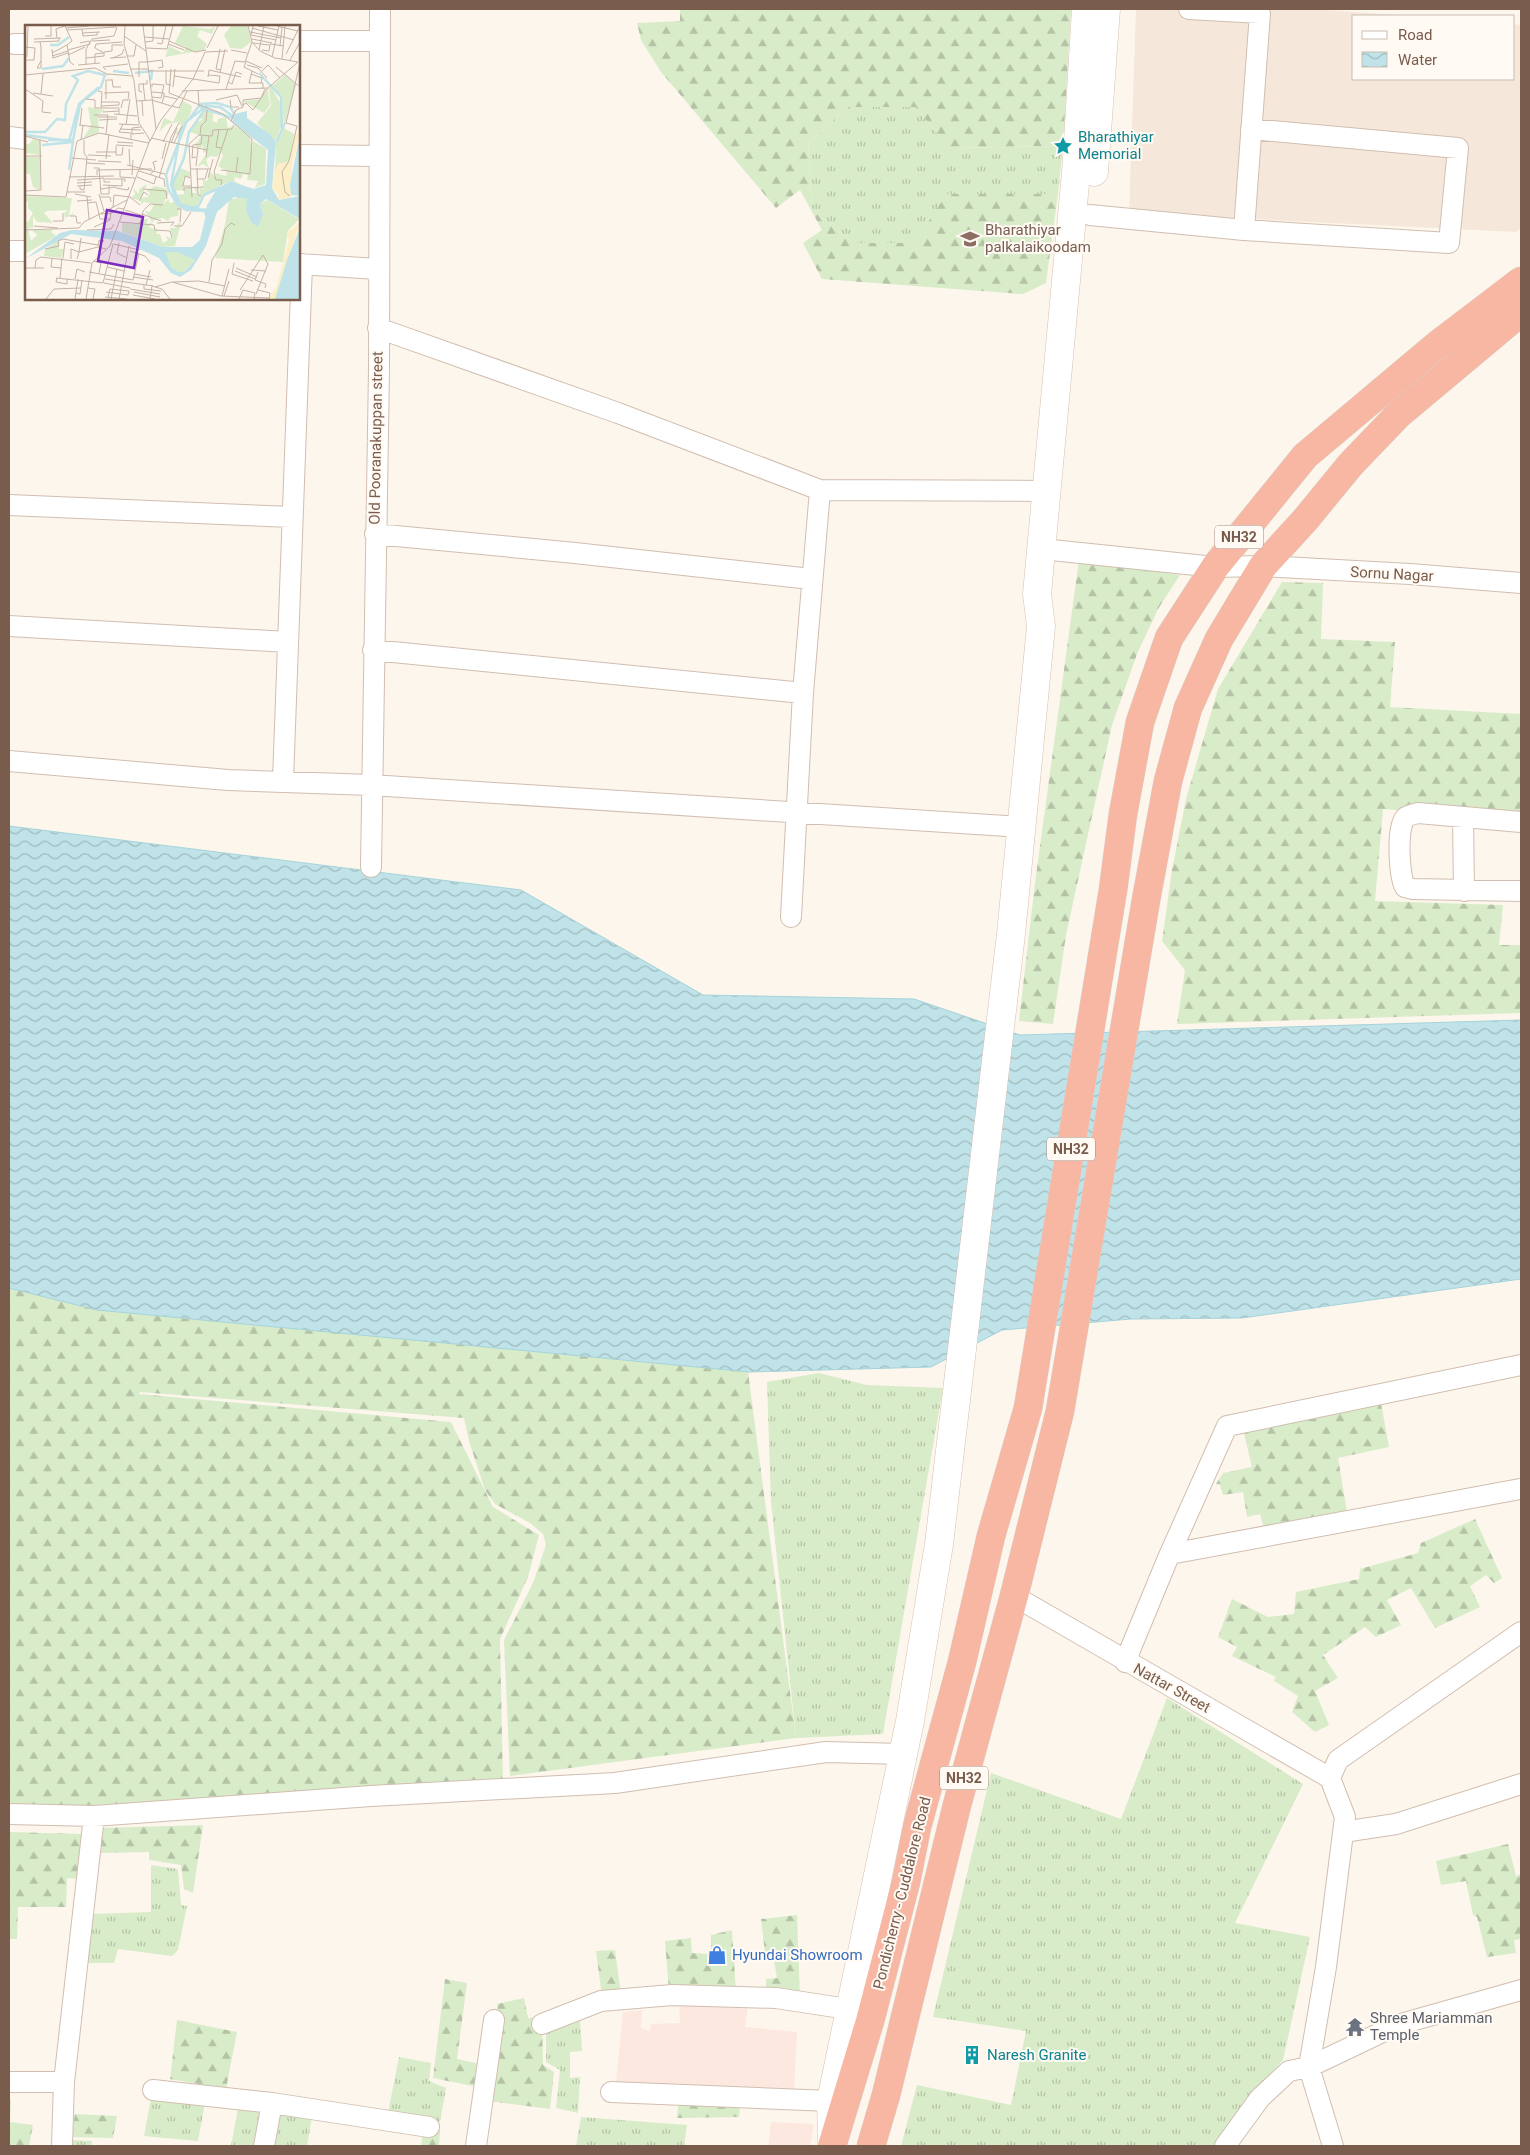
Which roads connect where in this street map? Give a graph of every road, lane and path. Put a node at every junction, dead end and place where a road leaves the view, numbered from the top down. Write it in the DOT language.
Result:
graph roads {
  1 [pos="380,9"];
  2 [pos="1086,9"];
  3 [pos="1106,9"];
  4 [pos="1190,9"];
  5 [pos="300,41"];
  6 [pos="380,41"];
  7 [pos="1251,129"];
  8 [pos="9,137"];
  9 [pos="25,139"];
  10 [pos="300,155"];
  11 [pos="379,156"];
  12 [pos="1090,215"];
  13 [pos="1244,230"];
  14 [pos="9,251"];
  15 [pos="25,251"];
  16 [pos="300,264"];
  17 [pos="378,269"];
  18 [pos="1521,281"];
  19 [pos="299,300"];
  20 [pos="1521,312"];
  21 [pos="378,328"];
  22 [pos="820,490"];
  23 [pos="1048,491"];
  24 [pos="9,505"];
  25 [pos="292,517"];
  26 [pos="375,534"];
  27 [pos="1050,550"];
  28 [pos="1263,566"];
  29 [pos="1215,567"];
  30 [pos="811,579"];
  31 [pos="1521,583"];
  32 [pos="9,626"];
  33 [pos="288,642"];
  34 [pos="373,650"];
  35 [pos="803,693"];
  36 [pos="9,762"];
  37 [pos="283,781"];
  38 [pos="371,784"];
  39 [pos="797,810"];
  40 [pos="1464,817"];
  41 [pos="1521,822"];
  42 [pos="1021,827"];
  43 [pos="371,867"];
  44 [pos="1464,891"];
  45 [pos="1521,891"];
  46 [pos="791,917"];
  47 [pos="1521,1365"];
  48 [pos="1520,1490"];
  49 [pos="1170,1554"];
  50 [pos="1014,1596"];
  51 [pos="1521,1632"];
  52 [pos="1125,1662"];
  53 [pos="904,1754"];
  54 [pos="1330,1778"];
  55 [pos="1521,1784"];
  56 [pos="9,1814"];
  57 [pos="94,1816"];
  58 [pos="1343,1832"];
  59 [pos="1521,1990"];
  60 [pos="848,2009"];
  61 [pos="494,2020"];
  62 [pos="542,2024"];
  63 [pos="1309,2067"];
  64 [pos="9,2082"];
  65 [pos="64,2082"];
  66 [pos="153,2090"];
  67 [pos="611,2092"];
  68 [pos="831,2101"];
  69 [pos="272,2103"];
  70 [pos="429,2127"];
  71 [pos="62,2146"];
  72 [pos="264,2146"];
  73 [pos="476,2146"];
  74 [pos="832,2146"];
  75 [pos="871,2146"];
  76 [pos="1225,2146"];
  77 [pos="1333,2146"];
  1 -- 6 [label="street, Old Pooranakuppan street"];
  2 -- 23 [label="street"];
  3 -- 12 [label="street"];
  4 -- 7 [label="street"];
  5 -- 6 [label="street"];
  6 -- 11 [label="street, Old Pooranakuppan street"];
  7 -- 13 [label="street"];
  7 -- 13 [label="street"];
  8 -- 9 [label="street"];
  10 -- 11 [label="street"];
  11 -- 17 [label="street, Old Pooranakuppan street"];
  12 -- 13 [label="street"];
  12 -- 27 [label="street"];
  14 -- 15 [label="street"];
  16 -- 17 [label="street"];
  17 -- 21 [label="street, Old Pooranakuppan street"];
  18 -- 29 [label="highway, NH32"];
  19 -- 25 [label="street"];
  20 -- 28 [label="highway, NH32"];
  21 -- 22 [label="street"];
  21 -- 26 [label="street, Old Pooranakuppan street"];
  22 -- 23 [label="street"];
  22 -- 30 [label="street"];
  23 -- 27 [label="street"];
  24 -- 25 [label="street"];
  25 -- 33 [label="street"];
  26 -- 30 [label="street"];
  26 -- 34 [label="street, Old Pooranakuppan street"];
  27 -- 29 [label="street, Sornu Nagar"];
  27 -- 42 [label="street"];
  28 -- 29 [label="street, Sornu Nagar"];
  28 -- 31 [label="street, Sornu Nagar"];
  28 -- 50 [label="highway, NH32"];
  29 -- 74 [label="highway, Pondicherry - Cuddalore Road / NH32"];
  30 -- 35 [label="street"];
  32 -- 33 [label="street"];
  33 -- 37 [label="street"];
  34 -- 35 [label="street"];
  34 -- 38 [label="street, Old Pooranakuppan street"];
  35 -- 39 [label="street"];
  36 -- 37 [label="street"];
  37 -- 38 [label="street"];
  38 -- 39 [label="street"];
  38 -- 43 [label="street, Old Pooranakuppan street"];
  39 -- 42 [label="street"];
  39 -- 46 [label="street"];
  40 -- 41 [label="street"];
  40 -- 44 [label="street"];
  40 -- 44 [label="street"];
  42 -- 53 [label="street"];
  44 -- 45 [label="street"];
  47 -- 49 [label="street"];
  48 -- 49 [label="street"];
  49 -- 52 [label="street"];
  50 -- 52 [label="street, Nattar Street"];
  50 -- 75 [label="highway, NH32"];
  51 -- 54 [label="street"];
  52 -- 54 [label="street, Nattar Street"];
  53 -- 57 [label="street"];
  53 -- 60 [label="street"];
  54 -- 58 [label="street"];
  55 -- 58 [label="street"];
  56 -- 57 [label="street"];
  57 -- 65 [label="street"];
  58 -- 63 [label="street"];
  59 -- 63 [label="street"];
  60 -- 62 [label="street"];
  60 -- 68 [label="street"];
  61 -- 73 [label="street"];
  63 -- 76 [label="street"];
  63 -- 77 [label="street"];
  64 -- 65 [label="street"];
  65 -- 71 [label="street"];
  66 -- 69 [label="street"];
  67 -- 68 [label="street"];
  68 -- 74 [label="street"];
  69 -- 70 [label="street"];
  69 -- 72 [label="street"];
}
